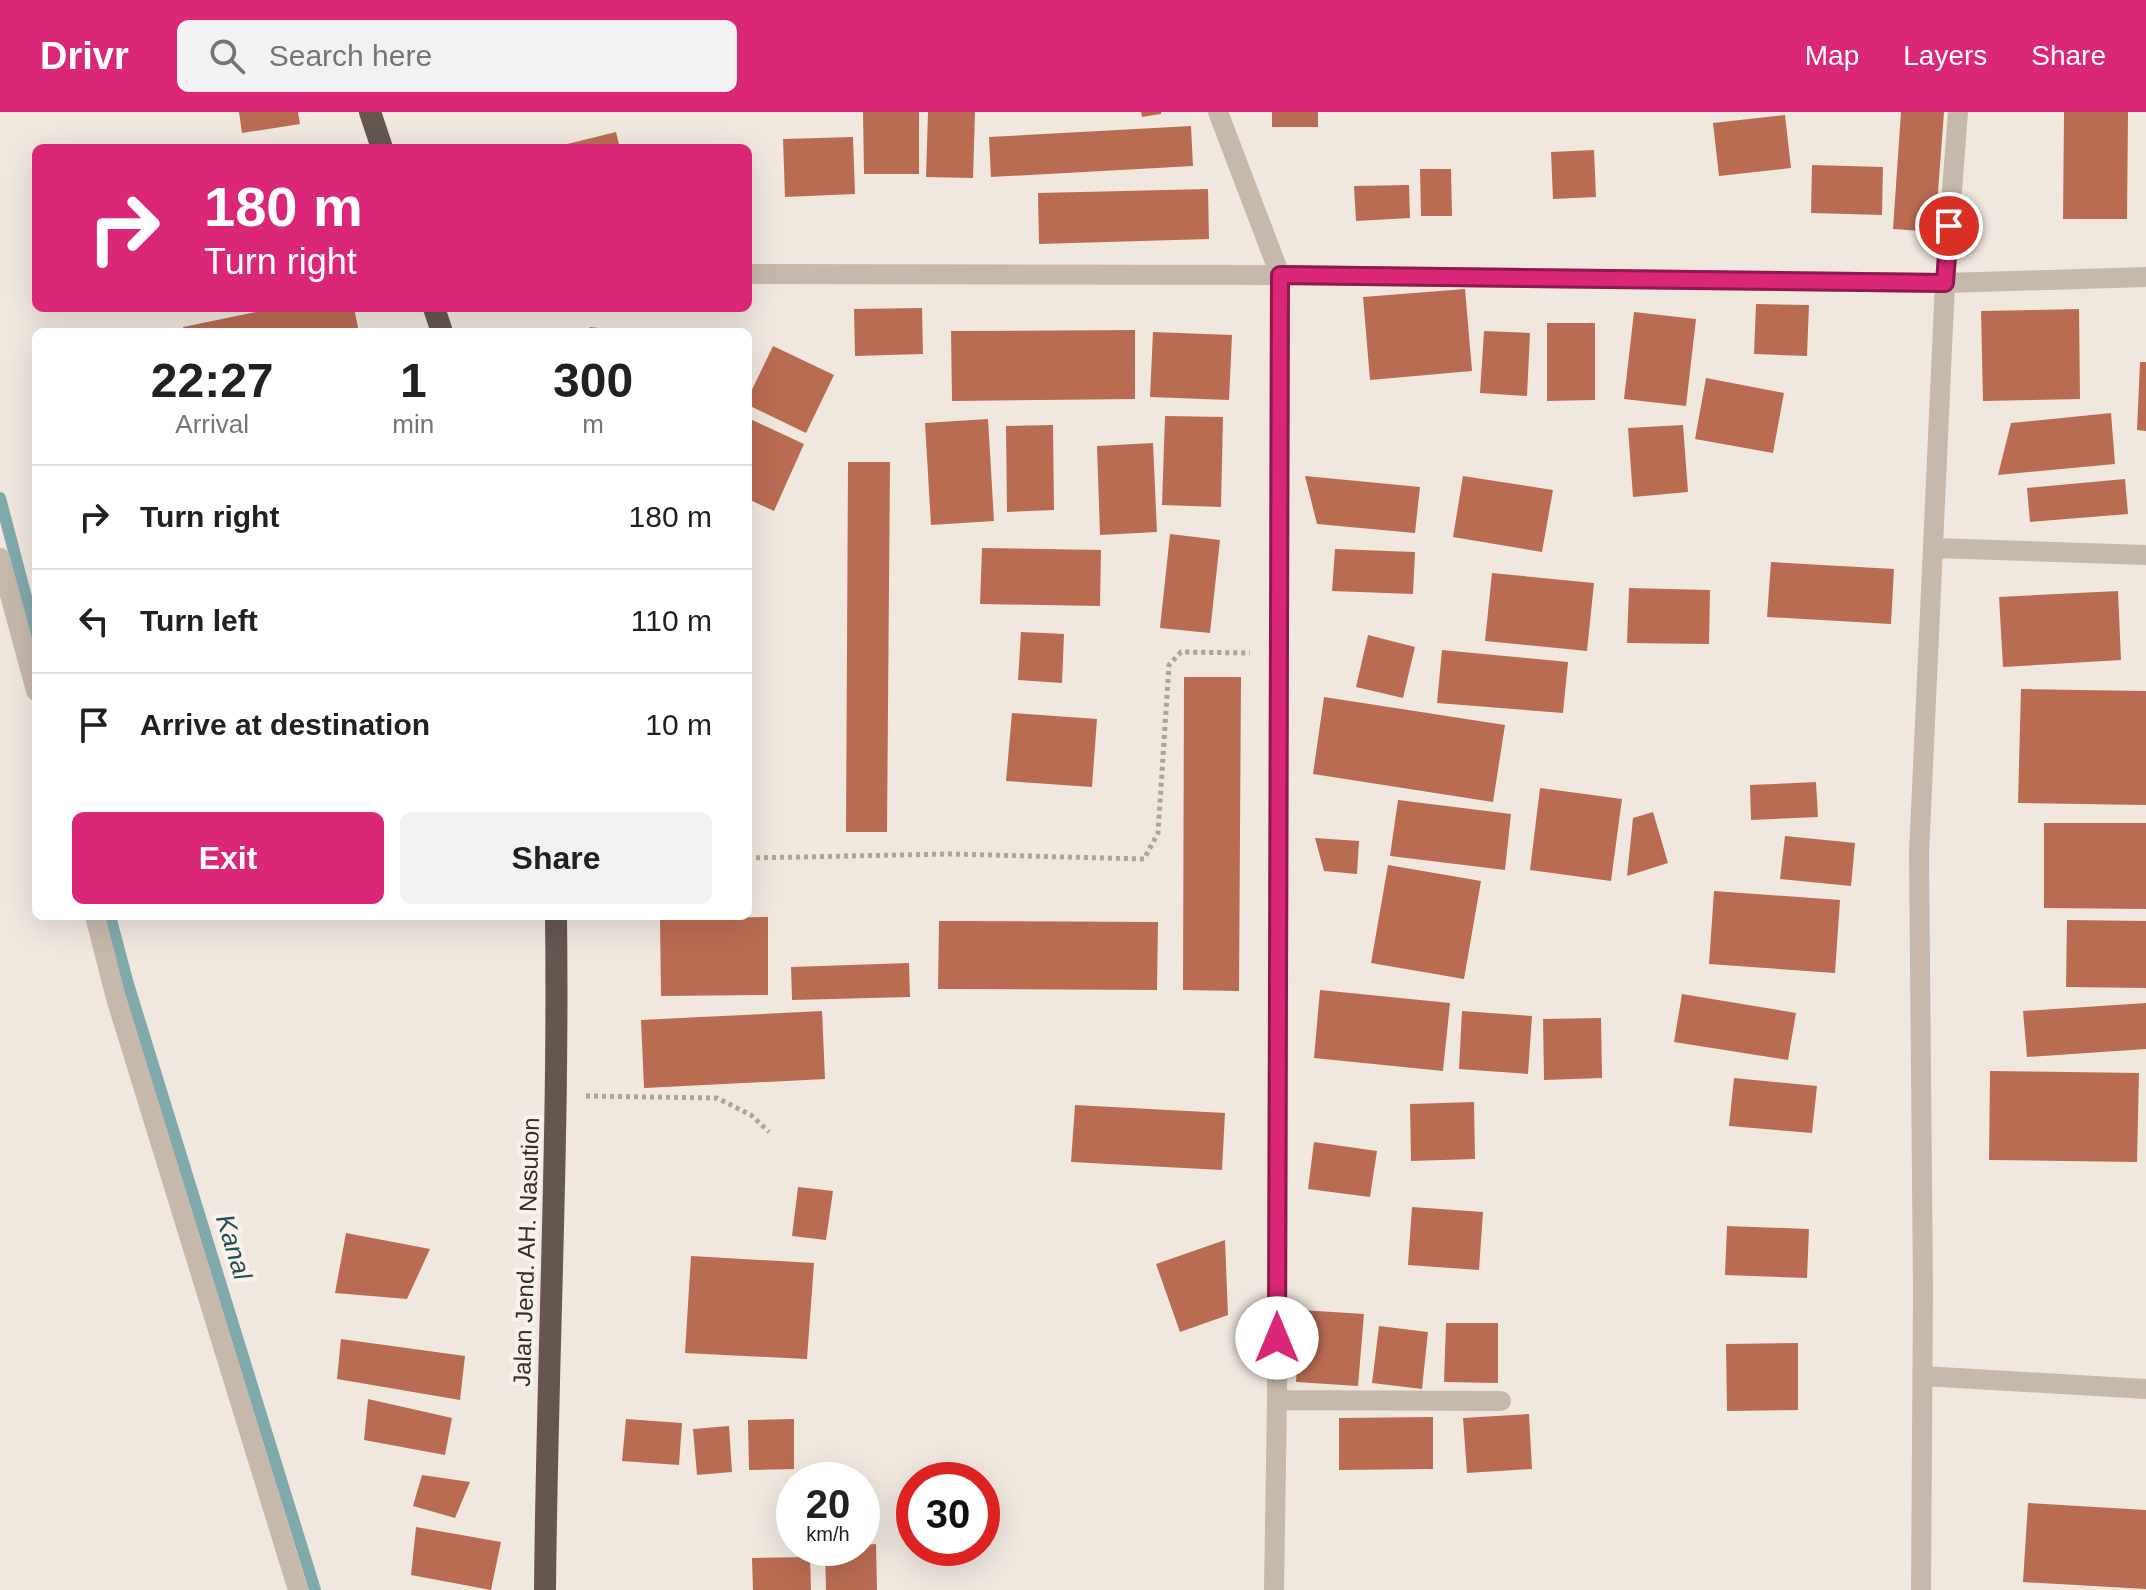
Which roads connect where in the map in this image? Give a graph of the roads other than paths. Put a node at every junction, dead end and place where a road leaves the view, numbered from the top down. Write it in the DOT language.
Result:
graph roads {
  1 [pos="370,112"];
  2 [pos="1218,112"];
  3 [pos="1958,112"];
  4 [pos="381,144"];
  5 [pos="752,274"];
  6 [pos="1280,275"];
  7 [pos="2146,277"];
  8 [pos="1945,283"];
  9 [pos="1934,548"];
  10 [pos="2146,555"];
  11 [pos="0,558"];
  12 [pos="32,676"];
  13 [pos="96,920"];
  14 [pos="556,920"];
  15 [pos="1923,1376"];
  16 [pos="2146,1389"];
  17 [pos="1277,1400"];
  18 [pos="1501,1401"];
  19 [pos="298,1590"];
  20 [pos="545,1590"];
  21 [pos="1274,1590"];
  22 [pos="1921,1590"];
  1 -- 4 [label="highway"];
  2 -- 6 [label="street"];
  3 -- 8 [label="street"];
  5 -- 6 [label="street"];
  6 -- 8 [label="street"];
  6 -- 17 [label="street"];
  7 -- 8 [label="street"];
  8 -- 9 [label="street"];
  9 -- 10 [label="street"];
  9 -- 15 [label="street"];
  11 -- 12 [label="street"];
  13 -- 19 [label="street"];
  14 -- 20 [label="highway, Jalan Jend. AH. Nasution"];
  15 -- 16 [label="street"];
  15 -- 22 [label="street"];
  17 -- 18 [label="street"];
  17 -- 21 [label="street"];
}
